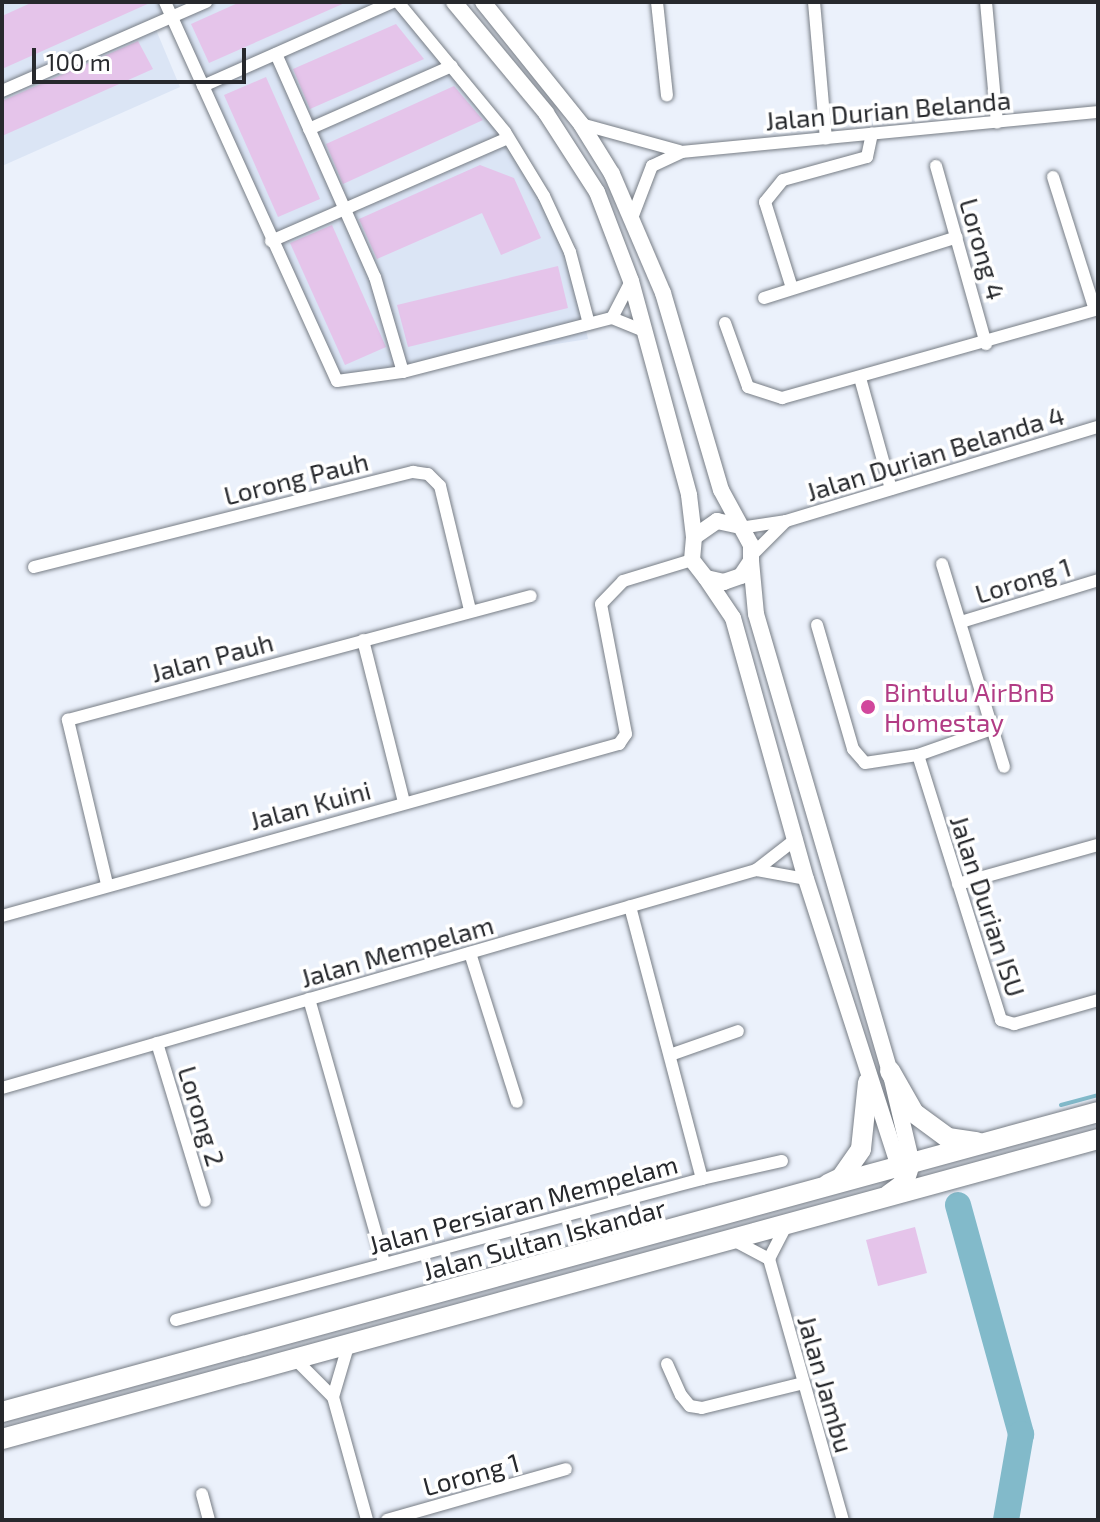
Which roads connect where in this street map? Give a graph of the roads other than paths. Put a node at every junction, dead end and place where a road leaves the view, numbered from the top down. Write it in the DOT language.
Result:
graph roads {
  1 [pos="165,2"];
  2 [pos="206,2"];
  3 [pos="395,2"];
  4 [pos="454,2"];
  5 [pos="483,2"];
  6 [pos="657,2"];
  7 [pos="814,2"];
  8 [pos="986,2"];
  9 [pos="172,17"];
  10 [pos="276,54"];
  11 [pos="452,66"];
  12 [pos="203,86"];
  13 [pos="2,91"];
  14 [pos="667,95"];
  15 [pos="1098,112"];
  16 [pos="997,122"];
  17 [pos="581,124"];
  18 [pos="309,129"];
  19 [pos="872,134"];
  20 [pos="508,138"];
  21 [pos="826,138"];
  22 [pos="682,152"];
  23 [pos="936,166"];
  24 [pos="1053,177"];
  25 [pos="344,209"];
  26 [pos="632,218"];
  27 [pos="957,237"];
  28 [pos="271,241"];
  29 [pos="631,281"];
  30 [pos="791,285"];
  31 [pos="764,298"];
  32 [pos="1097,310"];
  33 [pos="612,318"];
  34 [pos="725,323"];
  35 [pos="589,324"];
  36 [pos="645,331"];
  37 [pos="986,344"];
  38 [pos="403,372"];
  39 [pos="860,378"];
  40 [pos="1098,427"];
  41 [pos="891,489"];
  42 [pos="786,521"];
  43 [pos="738,526"];
  44 [pos="694,537"];
  45 [pos="752,558"];
  46 [pos="692,560"];
  47 [pos="942,564"];
  48 [pos="34,567"];
  49 [pos="706,578"];
  50 [pos="1098,580"];
  51 [pos="531,596"];
  52 [pos="470,610"];
  53 [pos="961,622"];
  54 [pos="817,625"];
  55 [pos="363,640"];
  56 [pos="992,729"];
  57 [pos="918,755"];
  58 [pos="1004,767"];
  59 [pos="404,802"];
  60 [pos="796,839"];
  61 [pos="1098,845"];
  62 [pos="756,870"];
  63 [pos="806,879"];
  64 [pos="107,884"];
  65 [pos="958,884"];
  66 [pos="630,906"];
  67 [pos="2,916"];
  68 [pos="470,953"];
  69 [pos="309,999"];
  70 [pos="1098,1000"];
  71 [pos="738,1031"];
  72 [pos="157,1043"];
  73 [pos="670,1055"];
  74 [pos="890,1071"];
  75 [pos="868,1082"];
  76 [pos="2,1088"];
  77 [pos="517,1102"];
  78 [pos="1098,1112"];
  79 [pos="1098,1139"];
  80 [pos="985,1144"];
  81 [pos="782,1161"];
  82 [pos="905,1171"];
  83 [pos="702,1179"];
  84 [pos="939,1182"];
  85 [pos="806,1194"];
  86 [pos="881,1197"];
  87 [pos="205,1201"];
  88 [pos="788,1222"];
  89 [pos="728,1237"];
  90 [pos="769,1259"];
  91 [pos="384,1263"];
  92 [pos="176,1320"];
  93 [pos="349,1343"];
  94 [pos="294,1358"];
  95 [pos="667,1364"];
  96 [pos="800,1384"];
  97 [pos="333,1397"];
  98 [pos="2,1412"];
  99 [pos="2,1439"];
  100 [pos="566,1469"];
  101 [pos="202,1494"];
  102 [pos="209,1520"];
  103 [pos="367,1520"];
  104 [pos="387,1520"];
  105 [pos="843,1520"];
  1 -- 9 [label="street"];
  2 -- 9 [label="street"];
  3 -- 10 [label="street"];
  3 -- 11 [label="street"];
  4 -- 29 [label="street"];
  5 -- 17 [label="street"];
  6 -- 14 [label="street"];
  7 -- 21 [label="street"];
  8 -- 16 [label="street"];
  9 -- 12 [label="street"];
  9 -- 13 [label="street"];
  10 -- 12 [label="street"];
  10 -- 18 [label="street"];
  11 -- 18 [label="street"];
  11 -- 20 [label="street"];
  12 -- 28 [label="street"];
  15 -- 16 [label="street, Jalan Durian Belanda"];
  16 -- 19 [label="street, Jalan Durian Belanda"];
  17 -- 22 [label="street"];
  17 -- 26 [label="street"];
  18 -- 25 [label="street"];
  19 -- 21 [label="street, Jalan Durian Belanda"];
  19 -- 30 [label="street"];
  20 -- 25 [label="street"];
  20 -- 35 [label="street"];
  21 -- 22 [label="street, Jalan Durian Belanda"];
  22 -- 26 [label="street"];
  23 -- 27 [label="street, Lorong 4"];
  24 -- 32 [label="street"];
  25 -- 28 [label="street"];
  25 -- 38 [label="street"];
  26 -- 43 [label="street"];
  27 -- 30 [label="street"];
  27 -- 37 [label="street, Lorong 4"];
  28 -- 38 [label="street"];
  29 -- 33 [label="street"];
  29 -- 36 [label="street"];
  30 -- 31 [label="street"];
  32 -- 37 [label="street"];
  33 -- 35 [label="street"];
  33 -- 36 [label="street"];
  34 -- 39 [label="street"];
  35 -- 38 [label="street"];
  36 -- 44 [label="street"];
  37 -- 39 [label="street"];
  39 -- 41 [label="street"];
  40 -- 41 [label="street, Jalan Durian Belanda 4"];
  41 -- 42 [label="street, Jalan Durian Belanda 4"];
  42 -- 43 [label="street, Jalan Durian Belanda 4"];
  42 -- 45 [label="street"];
  43 -- 44 [label="street"];
  43 -- 45 [label="street"];
  44 -- 46 [label="street"];
  45 -- 49 [label="street"];
  45 -- 74 [label="street"];
  46 -- 49 [label="street"];
  46 -- 59 [label="street, Jalan Kuini"];
  47 -- 53 [label="street"];
  48 -- 52 [label="street, Lorong Pauh"];
  49 -- 60 [label="street"];
  50 -- 53 [label="street, Lorong 1"];
  51 -- 52 [label="street, Jalan Pauh"];
  52 -- 55 [label="street, Jalan Pauh"];
  53 -- 56 [label="street"];
  54 -- 57 [label="street"];
  55 -- 59 [label="street"];
  55 -- 64 [label="street, Jalan Pauh"];
  56 -- 57 [label="street"];
  56 -- 58 [label="street"];
  57 -- 65 [label="street, Jalan Durian ISU"];
  59 -- 64 [label="street, Jalan Kuini"];
  60 -- 62 [label="street"];
  60 -- 63 [label="street"];
  61 -- 65 [label="street"];
  62 -- 63 [label="street, Jalan Mempelam"];
  62 -- 66 [label="street, Jalan Mempelam"];
  63 -- 75 [label="street"];
  64 -- 67 [label="street, Jalan Kuini"];
  65 -- 70 [label="street, Jalan Durian ISU"];
  66 -- 68 [label="street, Jalan Mempelam"];
  66 -- 73 [label="street, Jalan Persiaran Mempelam"];
  68 -- 69 [label="street, Jalan Mempelam"];
  68 -- 77 [label="street"];
  69 -- 72 [label="street, Jalan Mempelam"];
  69 -- 91 [label="street"];
  71 -- 73 [label="street"];
  72 -- 76 [label="street, Jalan Mempelam"];
  72 -- 87 [label="street, Lorong 2"];
  73 -- 83 [label="street, Jalan Persiaran Mempelam"];
  74 -- 80 [label="main road"];
  74 -- 82 [label="street"];
  75 -- 82 [label="street"];
  75 -- 85 [label="main road"];
  78 -- 80 [label="main road, Jalan Sultan Iskandar"];
  79 -- 84 [label="main road"];
  80 -- 82 [label="main road, Jalan Sultan Iskandar"];
  81 -- 83 [label="street"];
  82 -- 84 [label="street"];
  82 -- 85 [label="main road, Jalan Sultan Iskandar"];
  82 -- 86 [label="street"];
  83 -- 91 [label="street, Jalan Persiaran Mempelam"];
  84 -- 86 [label="main road"];
  85 -- 98 [label="main road, Jalan Sultan Iskandar"];
  86 -- 88 [label="main road"];
  88 -- 89 [label="main road"];
  88 -- 90 [label="street"];
  89 -- 90 [label="street"];
  89 -- 93 [label="main road"];
  90 -- 96 [label="street, Jalan Jambu"];
  91 -- 92 [label="street, Jalan Persiaran Mempelam"];
  93 -- 94 [label="main road"];
  93 -- 97 [label="street"];
  94 -- 97 [label="street"];
  94 -- 99 [label="main road"];
  95 -- 96 [label="street"];
  96 -- 105 [label="street, Jalan Jambu"];
  97 -- 103 [label="street"];
  100 -- 104 [label="street, Lorong 1"];
  101 -- 102 [label="street"];
}
